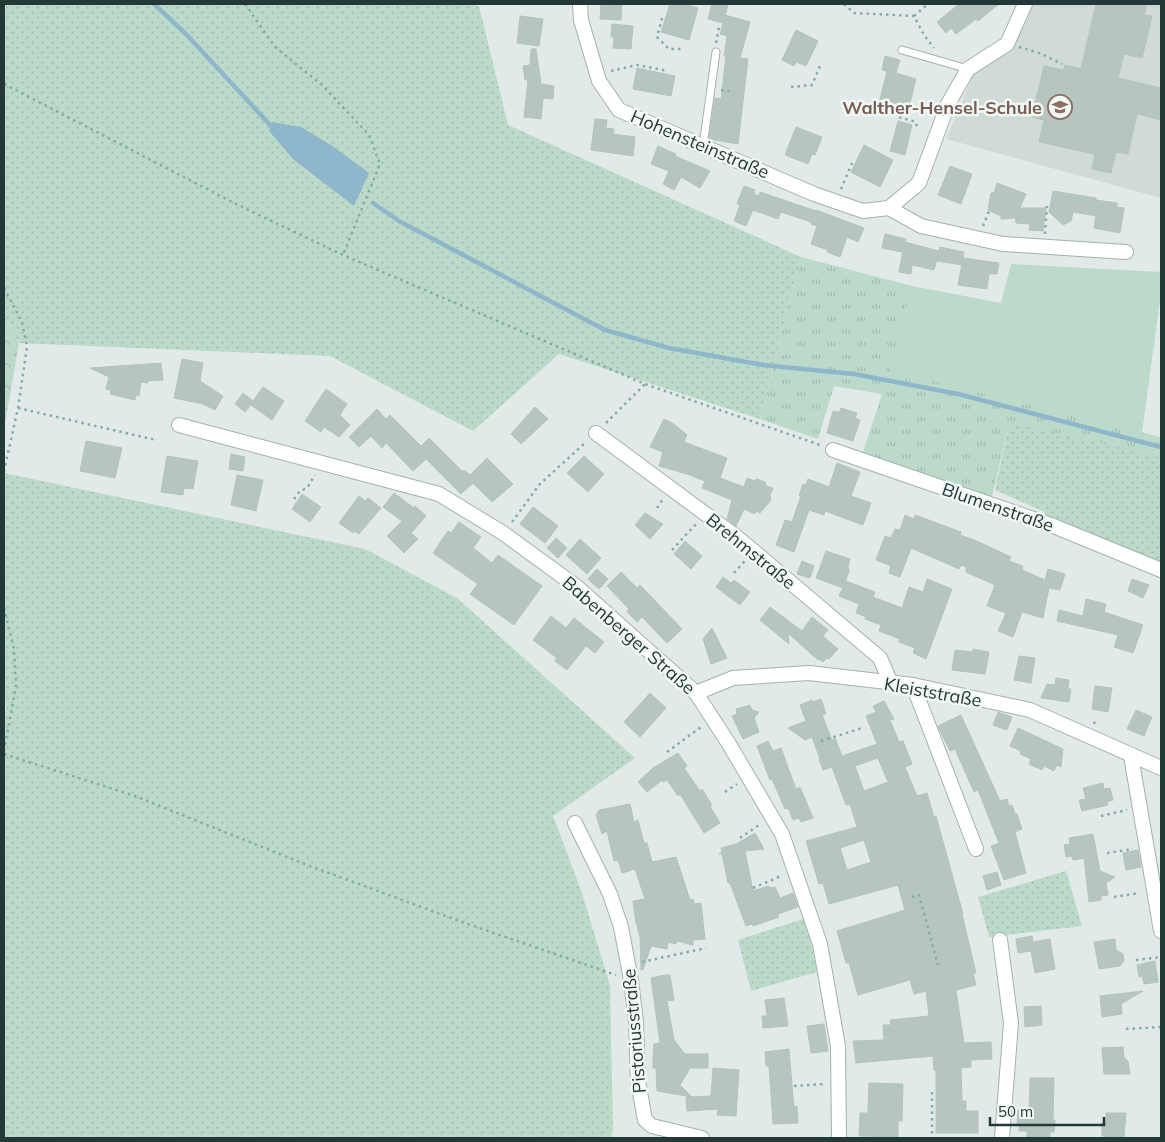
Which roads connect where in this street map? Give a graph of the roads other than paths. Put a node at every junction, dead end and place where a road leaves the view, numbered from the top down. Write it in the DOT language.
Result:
graph roads {
  1 [pos="580,4"];
  2 [pos="1025,4"];
  3 [pos="902,50"];
  4 [pos="716,52"];
  5 [pos="968,70"];
  6 [pos="703,146"];
  7 [pos="889,208"];
  8 [pos="1126,252"];
  9 [pos="179,424"];
  10 [pos="596,433"];
  11 [pos="833,450"];
  12 [pos="1161,570"];
  13 [pos="891,684"];
  14 [pos="913,685"];
  15 [pos="696,693"];
  16 [pos="1131,756"];
  17 [pos="1161,768"];
  18 [pos="575,823"];
  19 [pos="976,849"];
  20 [pos="1161,931"];
  21 [pos="1000,940"];
  22 [pos="702,1138"];
  23 [pos="839,1138"];
  24 [pos="1002,1138"];
  1 -- 6 [label="street, Hohensteinstraße"];
  2 -- 5 [label="street"];
  3 -- 5 [label="lane"];
  4 -- 6 [label="lane"];
  5 -- 7 [label="street"];
  6 -- 7 [label="street, Hohensteinstraße"];
  7 -- 8 [label="street"];
  9 -- 15 [label="street, Babenberger Straße"];
  10 -- 13 [label="street, Brehmstraße"];
  11 -- 12 [label="street, Blumenstraße"];
  13 -- 14 [label="street, Kleiststraße"];
  13 -- 15 [label="street, Kleiststraße"];
  14 -- 16 [label="street, Kleiststraße"];
  14 -- 19 [label="street"];
  15 -- 23 [label="street, Babenberger Straße"];
  16 -- 17 [label="street, Kleiststraße"];
  16 -- 20 [label="street"];
  18 -- 22 [label="street, Pistoriusstraße"];
  21 -- 24 [label="street"];
}
